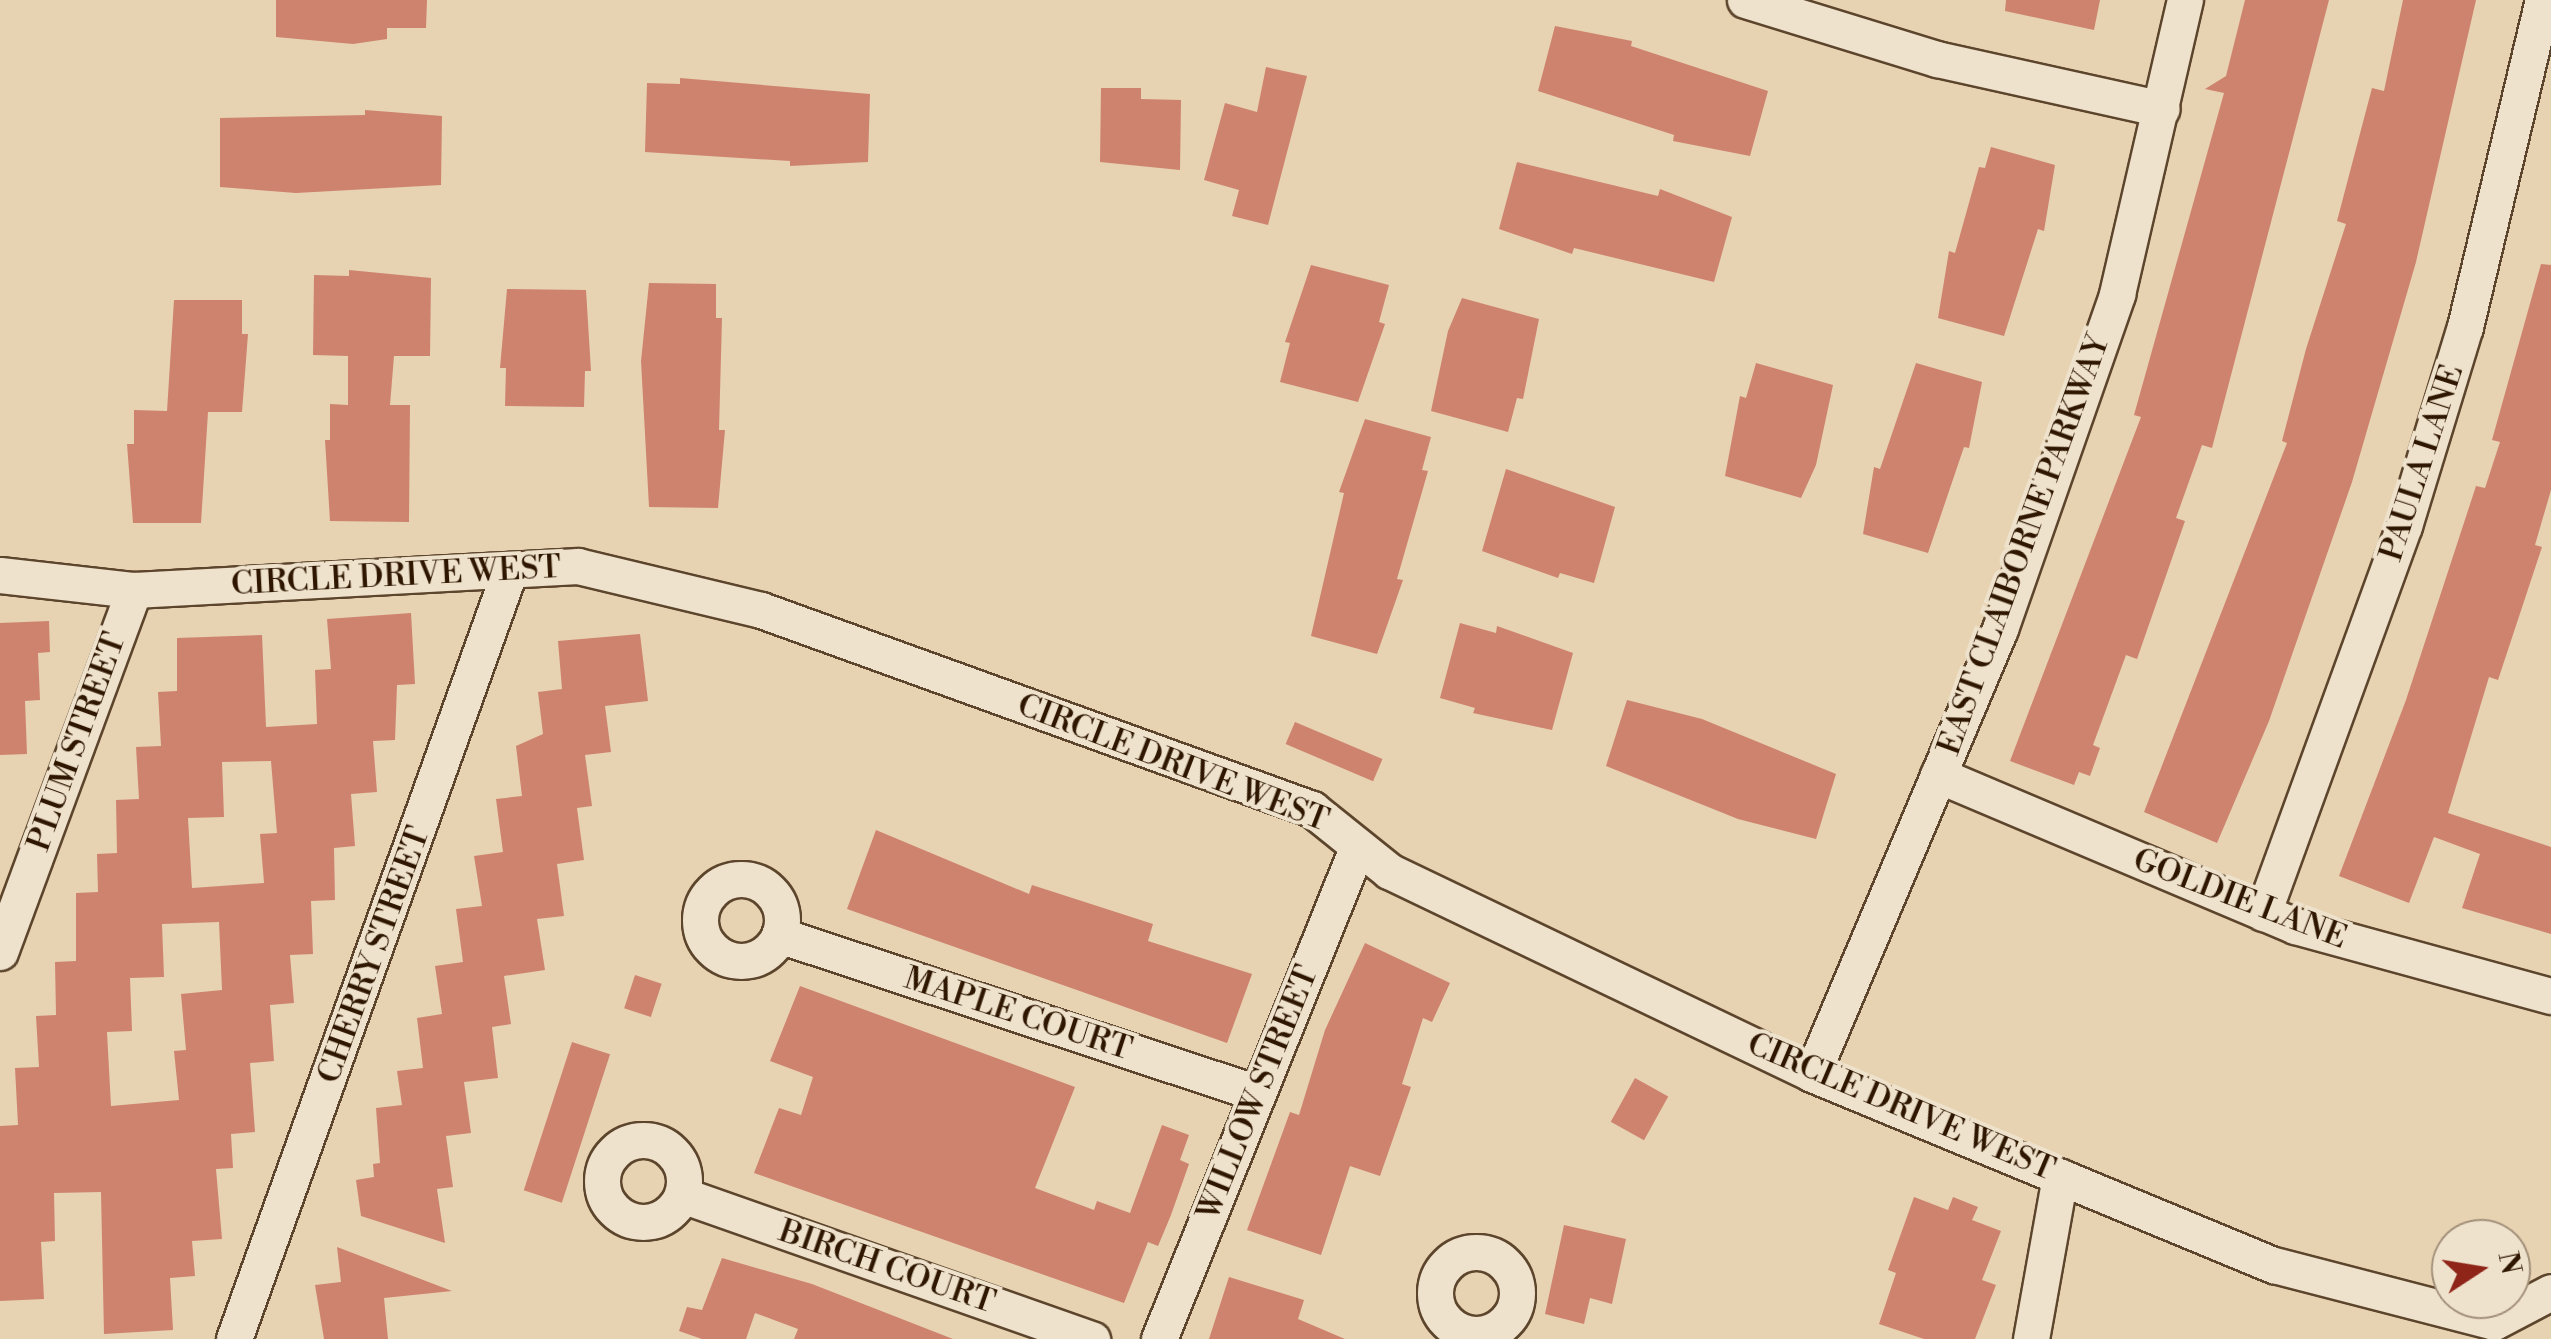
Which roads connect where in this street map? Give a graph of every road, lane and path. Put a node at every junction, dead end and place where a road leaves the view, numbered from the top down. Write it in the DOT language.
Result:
graph roads {
  1 [pos="1745,0"];
  2 [pos="2185,0"];
  3 [pos="2543,0"];
  4 [pos="1816,10"];
  5 [pos="2162,109"];
  6 [pos="510,570"];
  7 [pos="0,576"];
  8 [pos="134,590"];
  9 [pos="1938,776"];
  10 [pos="1356,848"];
  11 [pos="2262,914"];
  12 [pos="779,935"];
  13 [pos="0,952"];
  14 [pos="2551,996"];
  15 [pos="1812,1074"];
  16 [pos="1258,1093"];
  17 [pos="2060,1176"];
  18 [pos="682,1195"];
  19 [pos="2551,1292"];
  20 [pos="2510,1329"];
  21 [pos="234,1339"];
  22 [pos="1092,1339"];
  23 [pos="1160,1339"];
  24 [pos="2032,1339"];
  1 -- 4 [label="street"];
  2 -- 5 [label="street, EAST CLAIBORNE PARKWAY"];
  3 -- 11 [label="street, PAULA LANE"];
  4 -- 5 [label="street"];
  5 -- 9 [label="street, EAST CLAIBORNE PARKWAY"];
  6 -- 8 [label="street, CIRCLE DRIVE WEST"];
  6 -- 10 [label="street, CIRCLE DRIVE WEST"];
  6 -- 21 [label="street, CHERRY STREET"];
  7 -- 8 [label="street, CIRCLE DRIVE WEST"];
  8 -- 13 [label="street, PLUM STREET"];
  9 -- 11 [label="street, GOLDIE LANE"];
  9 -- 15 [label="street, EAST CLAIBORNE PARKWAY"];
  10 -- 15 [label="street, CIRCLE DRIVE WEST"];
  10 -- 16 [label="street, WILLOW STREET"];
  11 -- 14 [label="street, GOLDIE LANE"];
  12 -- 16 [label="street, MAPLE COURT"];
  15 -- 17 [label="street, CIRCLE DRIVE WEST"];
  16 -- 23 [label="street, WILLOW STREET"];
  17 -- 20 [label="street, CIRCLE DRIVE WEST"];
  17 -- 24 [label="street"];
  18 -- 22 [label="street, BIRCH COURT"];
  19 -- 20 [label="street, CIRCLE DRIVE WEST"];
}
